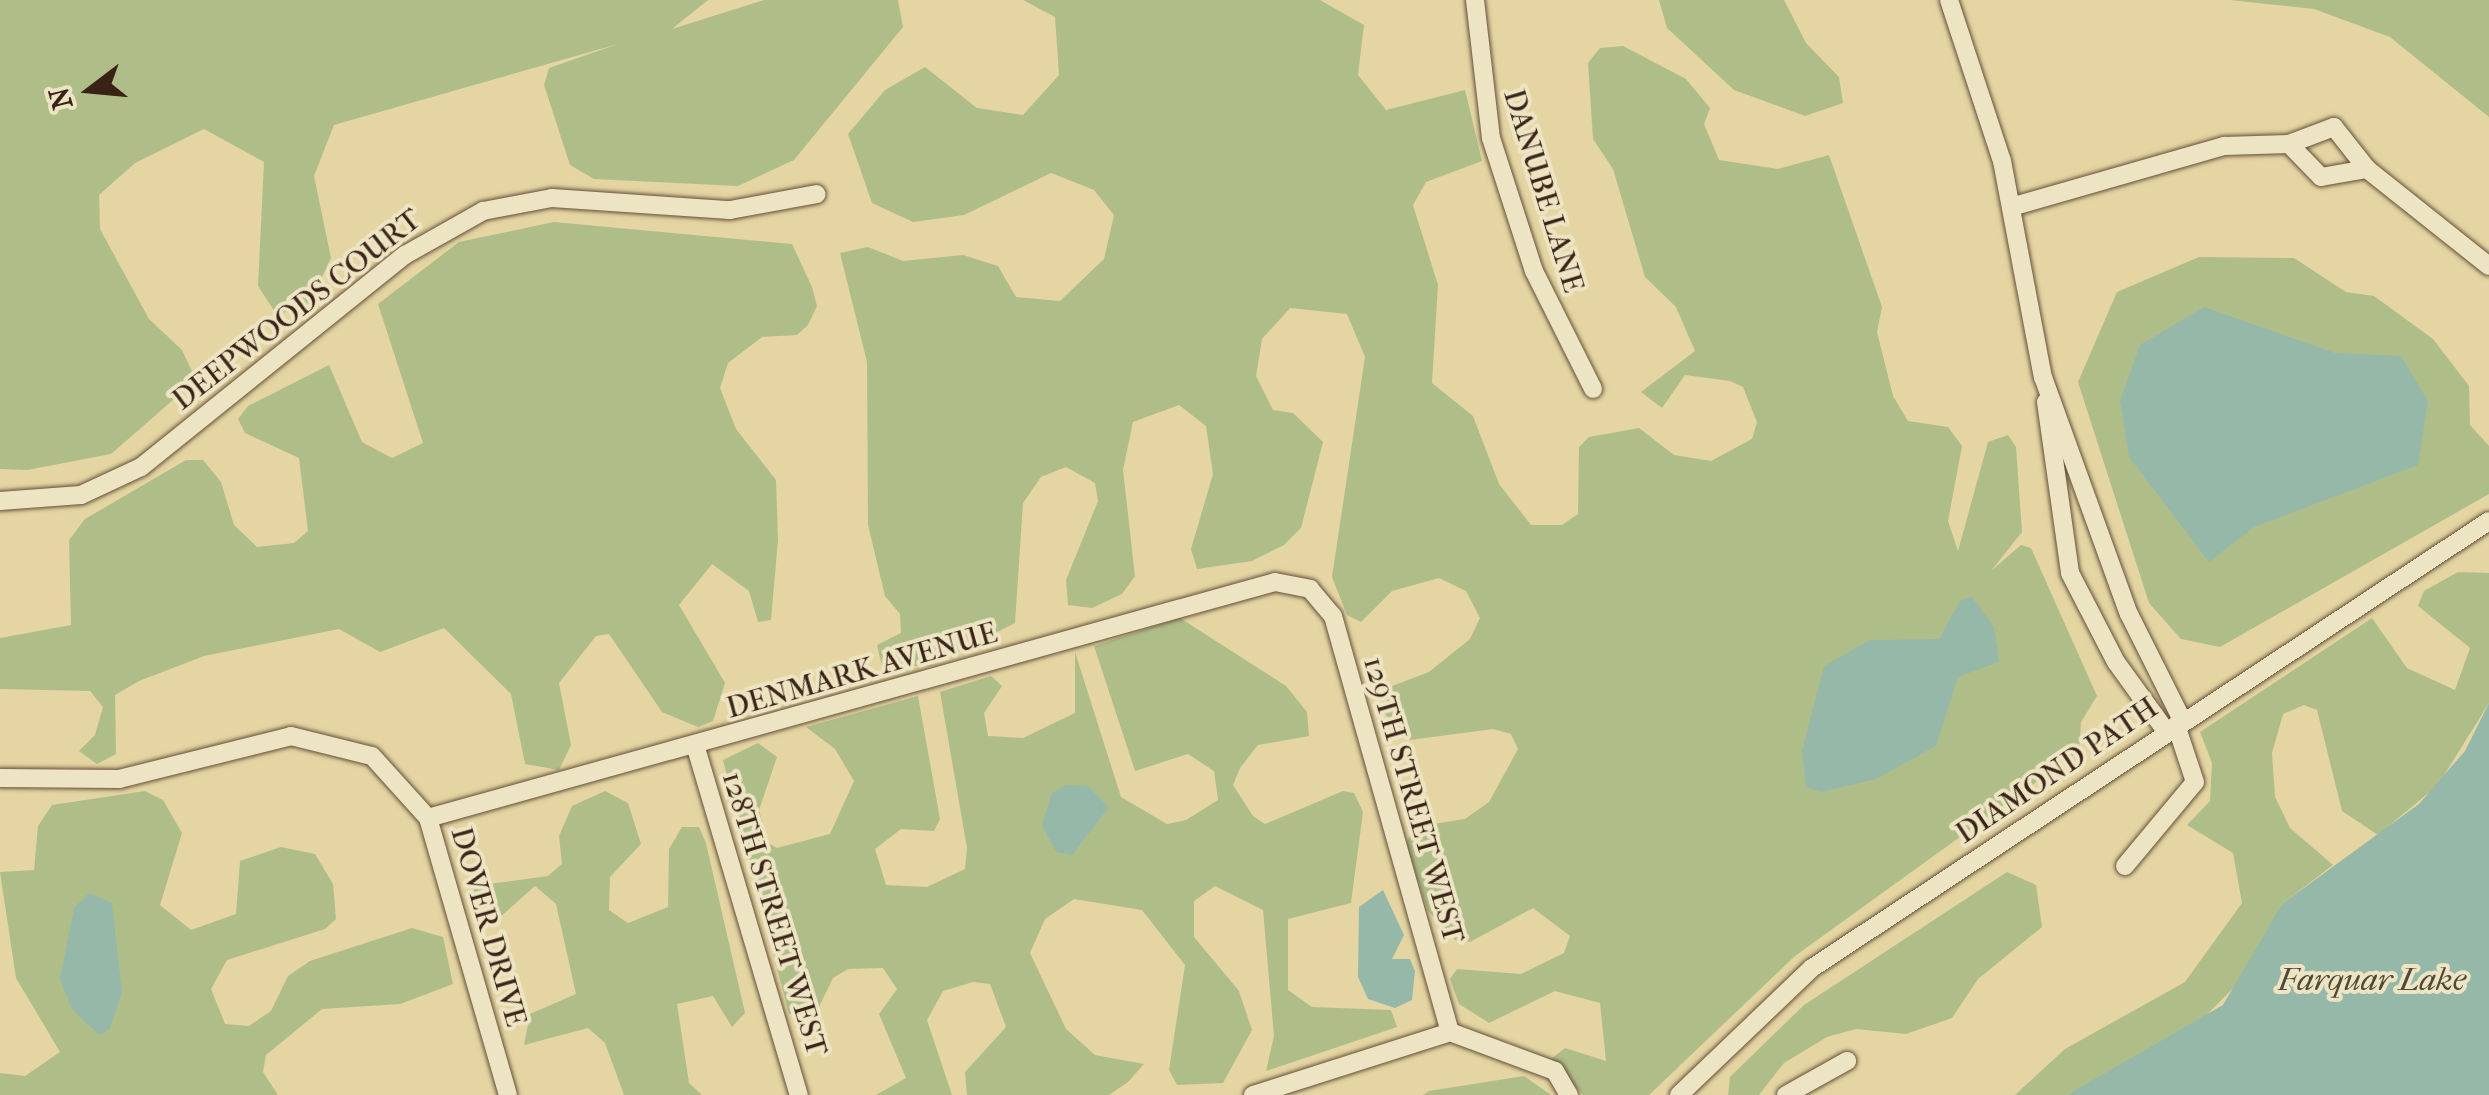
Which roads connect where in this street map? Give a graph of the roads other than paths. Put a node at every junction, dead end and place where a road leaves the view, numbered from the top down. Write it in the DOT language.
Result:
graph roads {
  1 [pos="1475,0"];
  2 [pos="1949,0"];
  3 [pos="2290,144"];
  4 [pos="2367,169"];
  5 [pos="817,194"];
  6 [pos="2011,207"];
  7 [pos="2489,266"];
  8 [pos="2043,376"];
  9 [pos="1593,389"];
  10 [pos="0,500"];
  11 [pos="2489,522"];
  12 [pos="1310,589"];
  13 [pos="2175,725"];
  14 [pos="696,748"];
  15 [pos="0,778"];
  16 [pos="428,818"];
  17 [pos="2125,866"];
  18 [pos="1450,1032"];
  19 [pos="1846,1061"];
  20 [pos="1686,1093"];
  21 [pos="508,1095"];
  22 [pos="800,1095"];
  23 [pos="1253,1095"];
  24 [pos="1569,1095"];
  25 [pos="1786,1095"];
  1 -- 9 [label="street, DANUBE LANE"];
  2 -- 6 [label="street"];
  3 -- 4 [label="street"];
  3 -- 4 [label="street"];
  3 -- 6 [label="street"];
  4 -- 7 [label="street"];
  5 -- 10 [label="street, DEEPWOODS COURT"];
  6 -- 8 [label="street"];
  8 -- 13 [label="street"];
  8 -- 13 [label="street"];
  11 -- 13 [label="street, DIAMOND PATH"];
  12 -- 14 [label="street, DENMARK AVENUE"];
  12 -- 18 [label="street, 129TH STREET WEST"];
  13 -- 17 [label="street"];
  13 -- 20 [label="street, DIAMOND PATH"];
  14 -- 16 [label="street, DENMARK AVENUE"];
  14 -- 22 [label="street, 128TH STREET WEST"];
  15 -- 16 [label="street, DOVER DRIVE"];
  16 -- 21 [label="street, DOVER DRIVE"];
  18 -- 23 [label="street"];
  18 -- 24 [label="street"];
  19 -- 25 [label="street"];
}
